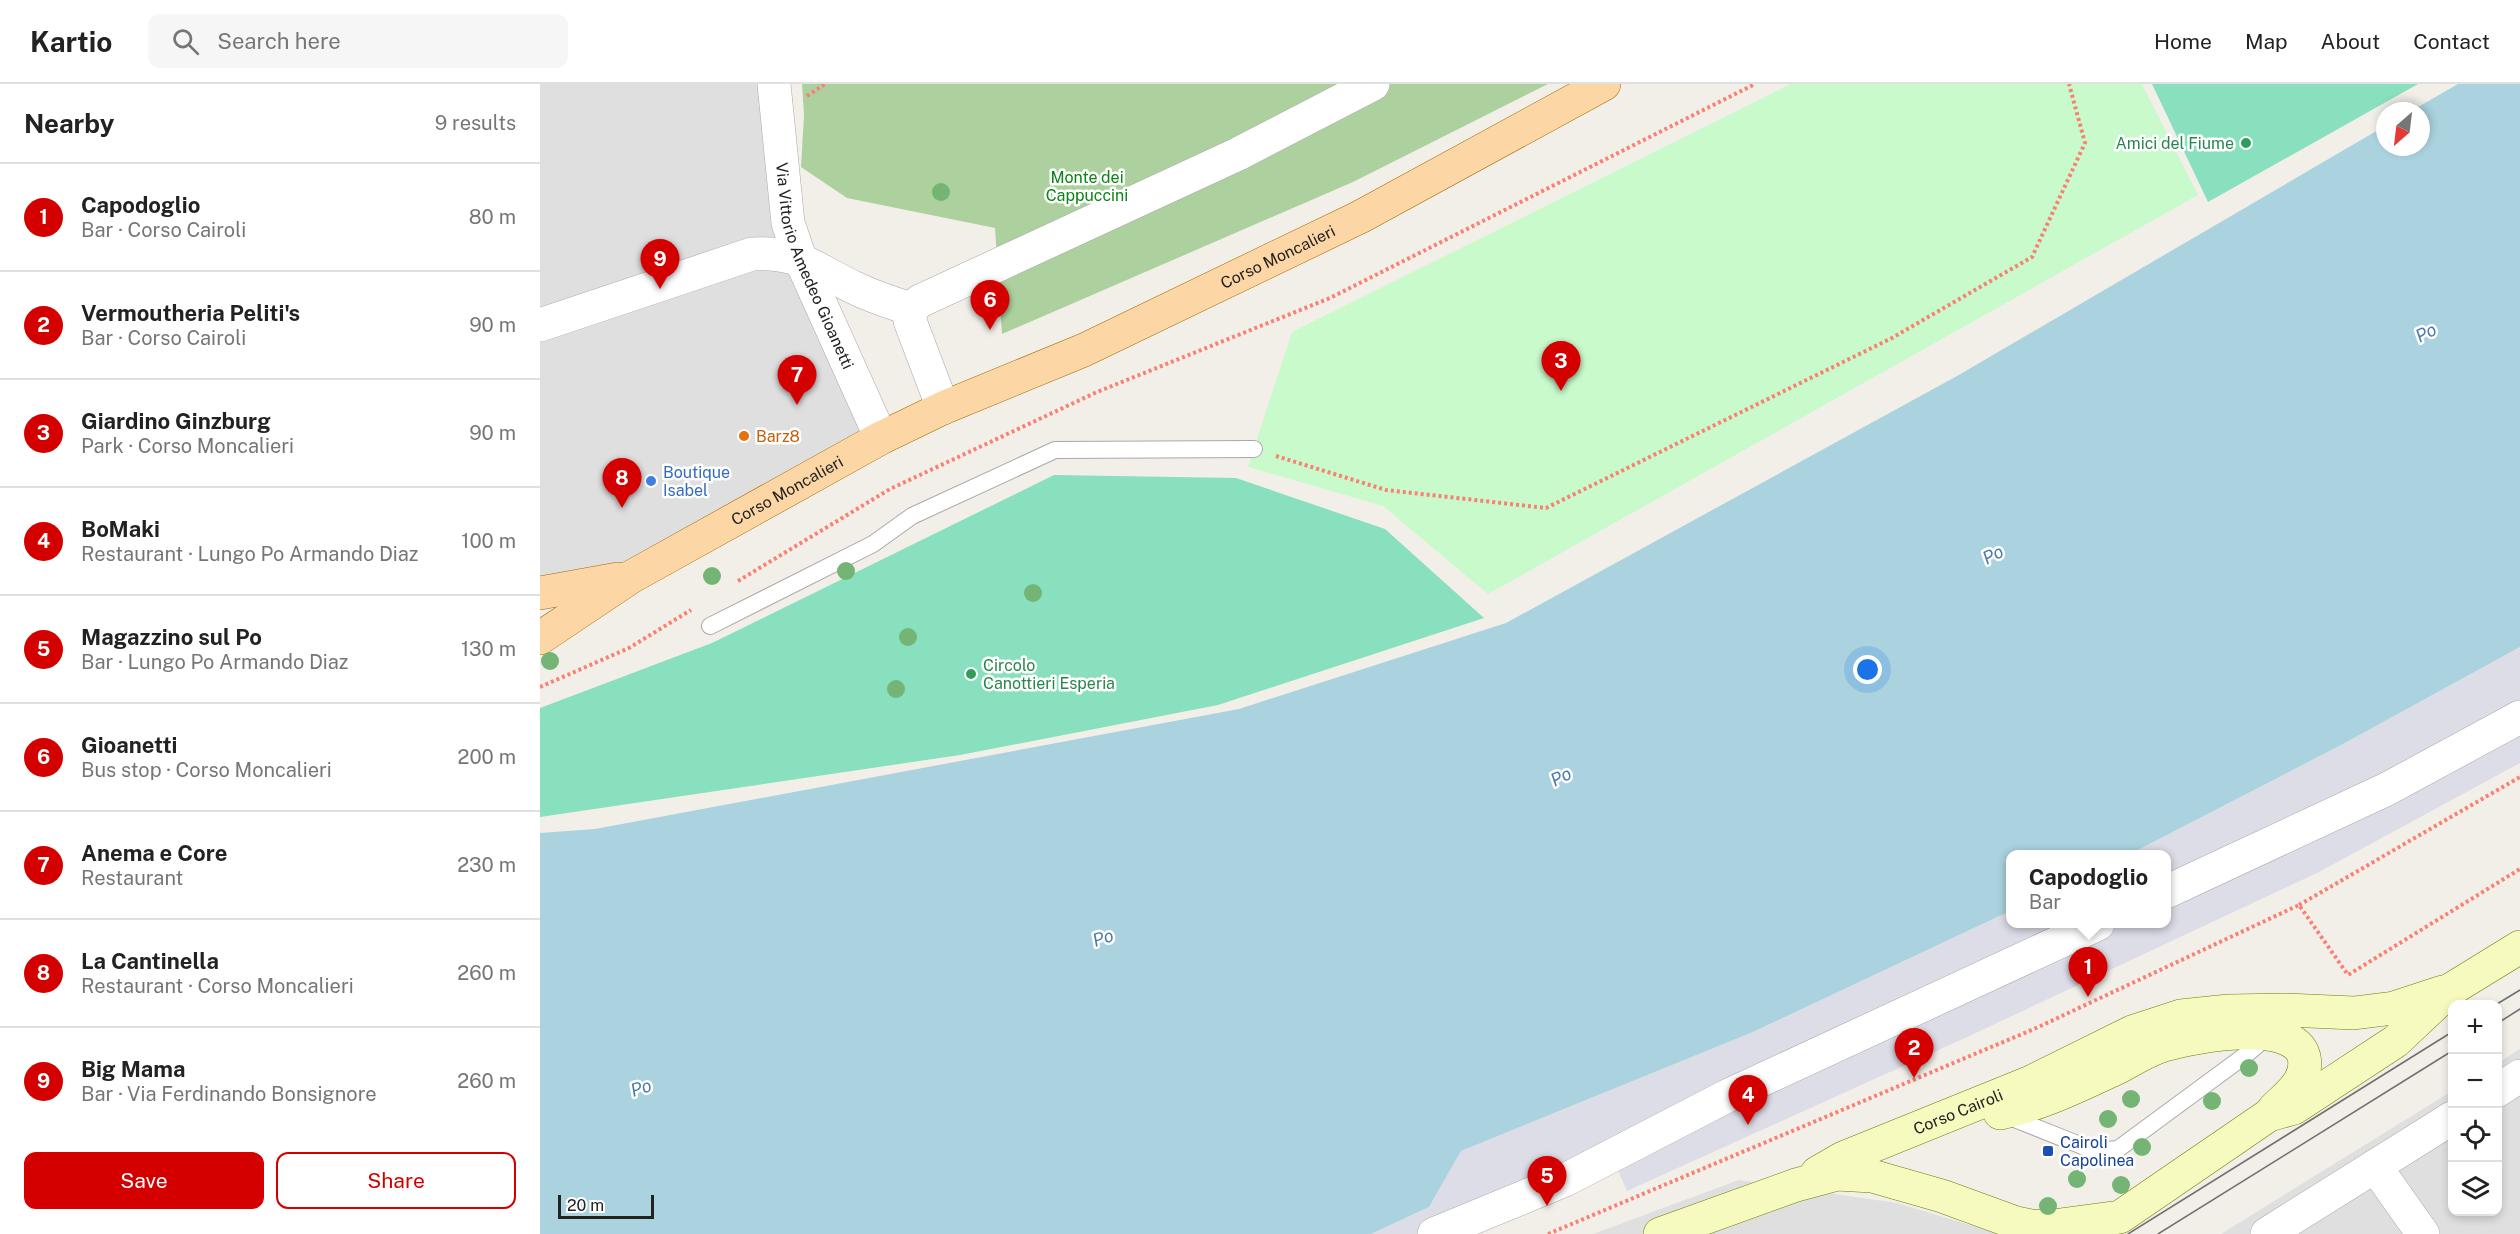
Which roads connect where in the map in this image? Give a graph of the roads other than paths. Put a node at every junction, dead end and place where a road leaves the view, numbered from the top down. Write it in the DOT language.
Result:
graph roads {
  1 [pos="774,84"];
  2 [pos="1372,84"];
  3 [pos="1604,84"];
  4 [pos="800,258"];
  5 [pos="911,309"];
  6 [pos="540,325"];
  7 [pos="944,408"];
  8 [pos="881,438"];
  9 [pos="1254,449"];
  10 [pos="631,577"];
  11 [pos="540,593"];
  12 [pos="710,626"];
  13 [pos="540,638"];
  14 [pos="2520,717"];
  15 [pos="2171,890"];
  16 [pos="2089,928"];
  17 [pos="2520,947"];
  18 [pos="2450,990"];
  19 [pos="2270,1035"];
  20 [pos="2520,1076"];
  21 [pos="2502,1087"];
  22 [pos="2001,1113"];
  23 [pos="2269,1115"];
  24 [pos="1943,1118"];
  25 [pos="2448,1120"];
  26 [pos="2375,1166"];
  27 [pos="1796,1185"];
  28 [pos="2120,1216"];
  29 [pos="1434,1234"];
  30 [pos="1660,1234"];
  31 [pos="2093,1234"];
  32 [pos="2267,1234"];
  33 [pos="2423,1234"];
  1 -- 4 [label="street, Via Vittorio Amedeo Gioanetti"];
  2 -- 5 [label="street"];
  3 -- 7 [label="main road, Corso Moncalieri"];
  4 -- 5 [label="street"];
  4 -- 6 [label="street"];
  4 -- 8 [label="street, Via Vittorio Amedeo Gioanetti"];
  5 -- 7 [label="street"];
  7 -- 8 [label="main road, Corso Moncalieri"];
  8 -- 10 [label="main road, Corso Moncalieri"];
  9 -- 12 [label="lane"];
  10 -- 11 [label="main road, Corso Moncalieri"];
  10 -- 13 [label="main road, Corso Moncalieri"];
  14 -- 15 [label="street"];
  16 -- 29 [label="street"];
  17 -- 18 [label="main road, Corso Cairoli"];
  18 -- 23 [label="main road, Corso Cairoli"];
  18 -- 24 [label="main road, Corso Cairoli"];
  19 -- 22 [label="main road"];
  19 -- 22 [label="lane"];
  19 -- 23 [label="main road"];
  20 -- 21 [label="street"];
  22 -- 24 [label="main road"];
  23 -- 28 [label="main road, Corso Cairoli"];
  24 -- 27 [label="main road, Corso Cairoli"];
  25 -- 26 [label="street"];
  26 -- 32 [label="street"];
  26 -- 33 [label="street"];
  27 -- 28 [label="main road, Corso Cairoli"];
  27 -- 30 [label="main road"];
  28 -- 31 [label="street, Corso Cairoli"];
}
